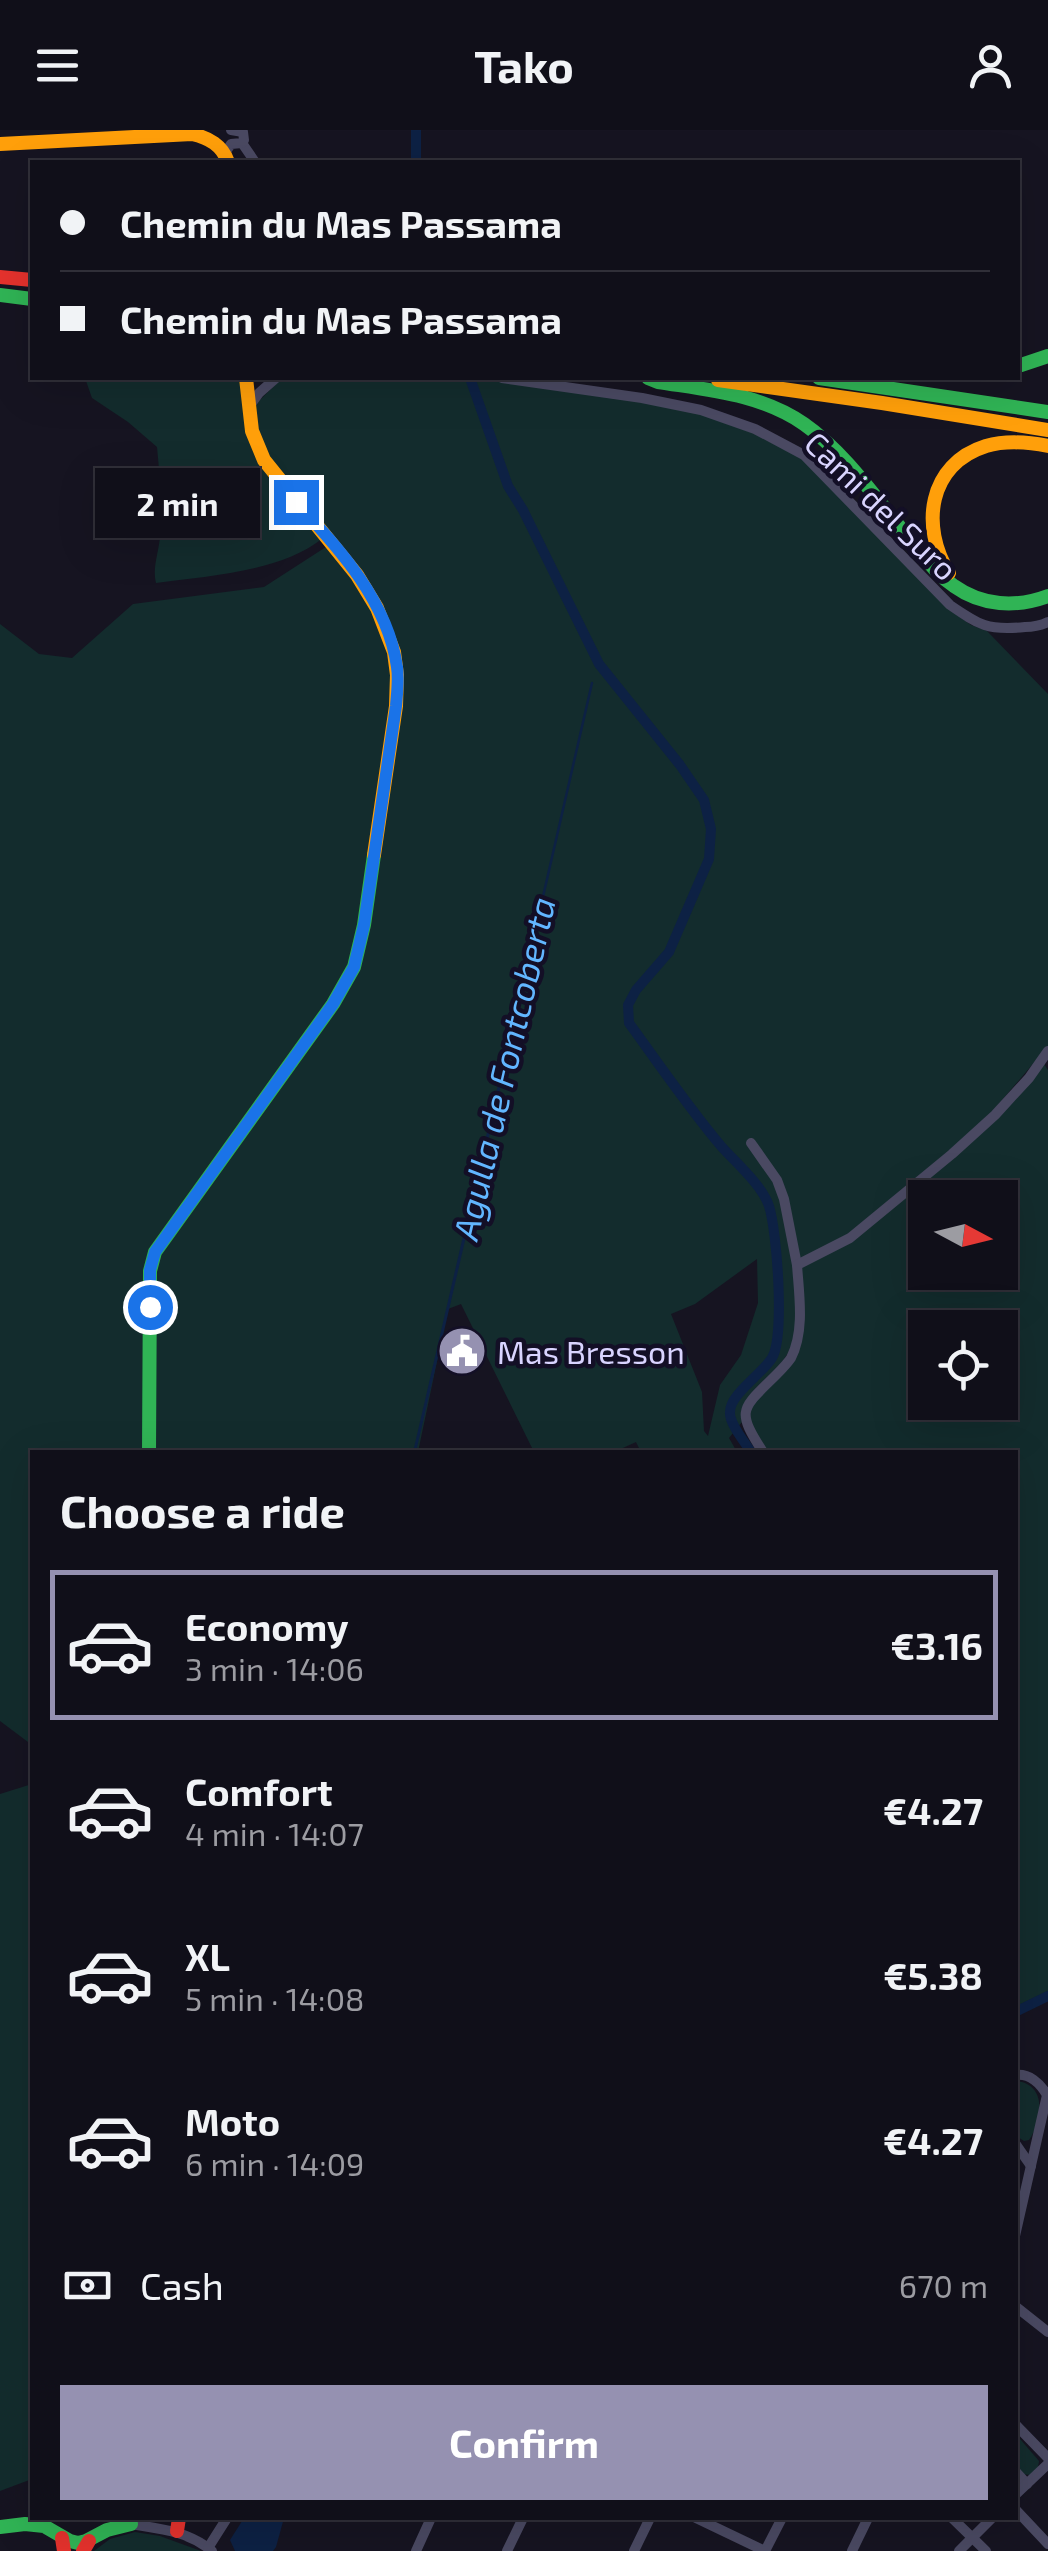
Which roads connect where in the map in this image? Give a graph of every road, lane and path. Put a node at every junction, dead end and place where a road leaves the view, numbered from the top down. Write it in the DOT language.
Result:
graph roads {
  1 [pos="197,132"];
  2 [pos="240,134"];
  3 [pos="0,144"];
  4 [pos="226,158"];
  5 [pos="254,160"];
  6 [pos="0,277"];
  7 [pos="30,280"];
  8 [pos="0,295"];
  9 [pos="30,299"];
  10 [pos="1048,356"];
  11 [pos="1020,365"];
  12 [pos="246,380"];
  13 [pos="274,380"];
  14 [pos="516,380"];
  15 [pos="653,380"];
  16 [pos="713,380"];
  17 [pos="832,380"];
  18 [pos="248,408"];
  19 [pos="1048,412"];
  20 [pos="1048,430"];
  21 [pos="1048,446"];
  22 [pos="966,592"];
  23 [pos="1048,596"];
  24 [pos="1048,622"];
  25 [pos="1048,1051"];
  26 [pos="751,1143"];
  27 [pos="797,1265"];
  28 [pos="149,1450"];
  29 [pos="762,1450"];
  30 [pos="1018,2075"];
  31 [pos="1018,2147"];
  32 [pos="1031,2166"];
  33 [pos="1018,2220"];
  34 [pos="1018,2308"];
  35 [pos="1048,2332"];
  36 [pos="1018,2427"];
  37 [pos="1048,2461"];
  38 [pos="1018,2474"];
  39 [pos="1027,2484"];
  40 [pos="1018,2493"];
  41 [pos="30,2513"];
  42 [pos="1018,2513"];
  43 [pos="0,2518"];
  44 [pos="226,2520"];
  45 [pos="430,2520"];
  46 [pos="522,2520"];
  47 [pos="649,2520"];
  48 [pos="700,2520"];
  49 [pos="781,2520"];
  50 [pos="867,2520"];
  51 [pos="954,2520"];
  52 [pos="990,2520"];
  53 [pos="126,2521"];
  54 [pos="104,2524"];
  55 [pos="178,2524"];
  56 [pos="0,2527"];
  57 [pos="58,2534"];
  58 [pos="972,2538"];
  59 [pos="1048,2544"];
  60 [pos="86,2546"];
  61 [pos="210,2549"];
  62 [pos="416,2551"];
  63 [pos="507,2551"];
  64 [pos="634,2551"];
  65 [pos="766,2551"];
  66 [pos="852,2551"];
  67 [pos="959,2551"];
  68 [pos="986,2551"];
  1 -- 3 [label="main road"];
  1 -- 4 [label="main road"];
  2 -- 4 [label="street"];
  2 -- 5 [label="street"];
  6 -- 7 [label="main road"];
  8 -- 9 [label="main road"];
  10 -- 11 [label="main road"];
  12 -- 18 [label="main road"];
  13 -- 18 [label="street"];
  14 -- 24 [label="street, Cami del Suro"];
  15 -- 22 [label="main road"];
  16 -- 20 [label="main road"];
  17 -- 19 [label="main road"];
  18 -- 28 [label="main road"];
  21 -- 22 [label="main road"];
  22 -- 23 [label="main road"];
  25 -- 27 [label="street"];
  26 -- 27 [label="street"];
  27 -- 29 [label="street"];
  30 -- 32 [label="street"];
  31 -- 32 [label="street"];
  32 -- 33 [label="street"];
  34 -- 35 [label="street"];
  36 -- 37 [label="street"];
  37 -- 39 [label="street"];
  38 -- 39 [label="street"];
  39 -- 40 [label="street"];
  41 -- 43 [label="main road"];
  42 -- 59 [label="street"];
  44 -- 61 [label="street"];
  45 -- 62 [label="street"];
  46 -- 63 [label="street"];
  47 -- 64 [label="street"];
  48 -- 65 [label="street"];
  49 -- 65 [label="street"];
  50 -- 66 [label="street"];
  51 -- 58 [label="street"];
  52 -- 58 [label="street"];
  53 -- 54 [label="main road"];
  53 -- 55 [label="street"];
  54 -- 60 [label="main road"];
  55 -- 61 [label="street"];
  56 -- 57 [label="main road"];
  57 -- 60 [label="main road"];
  58 -- 67 [label="street"];
  58 -- 68 [label="street"];
}
